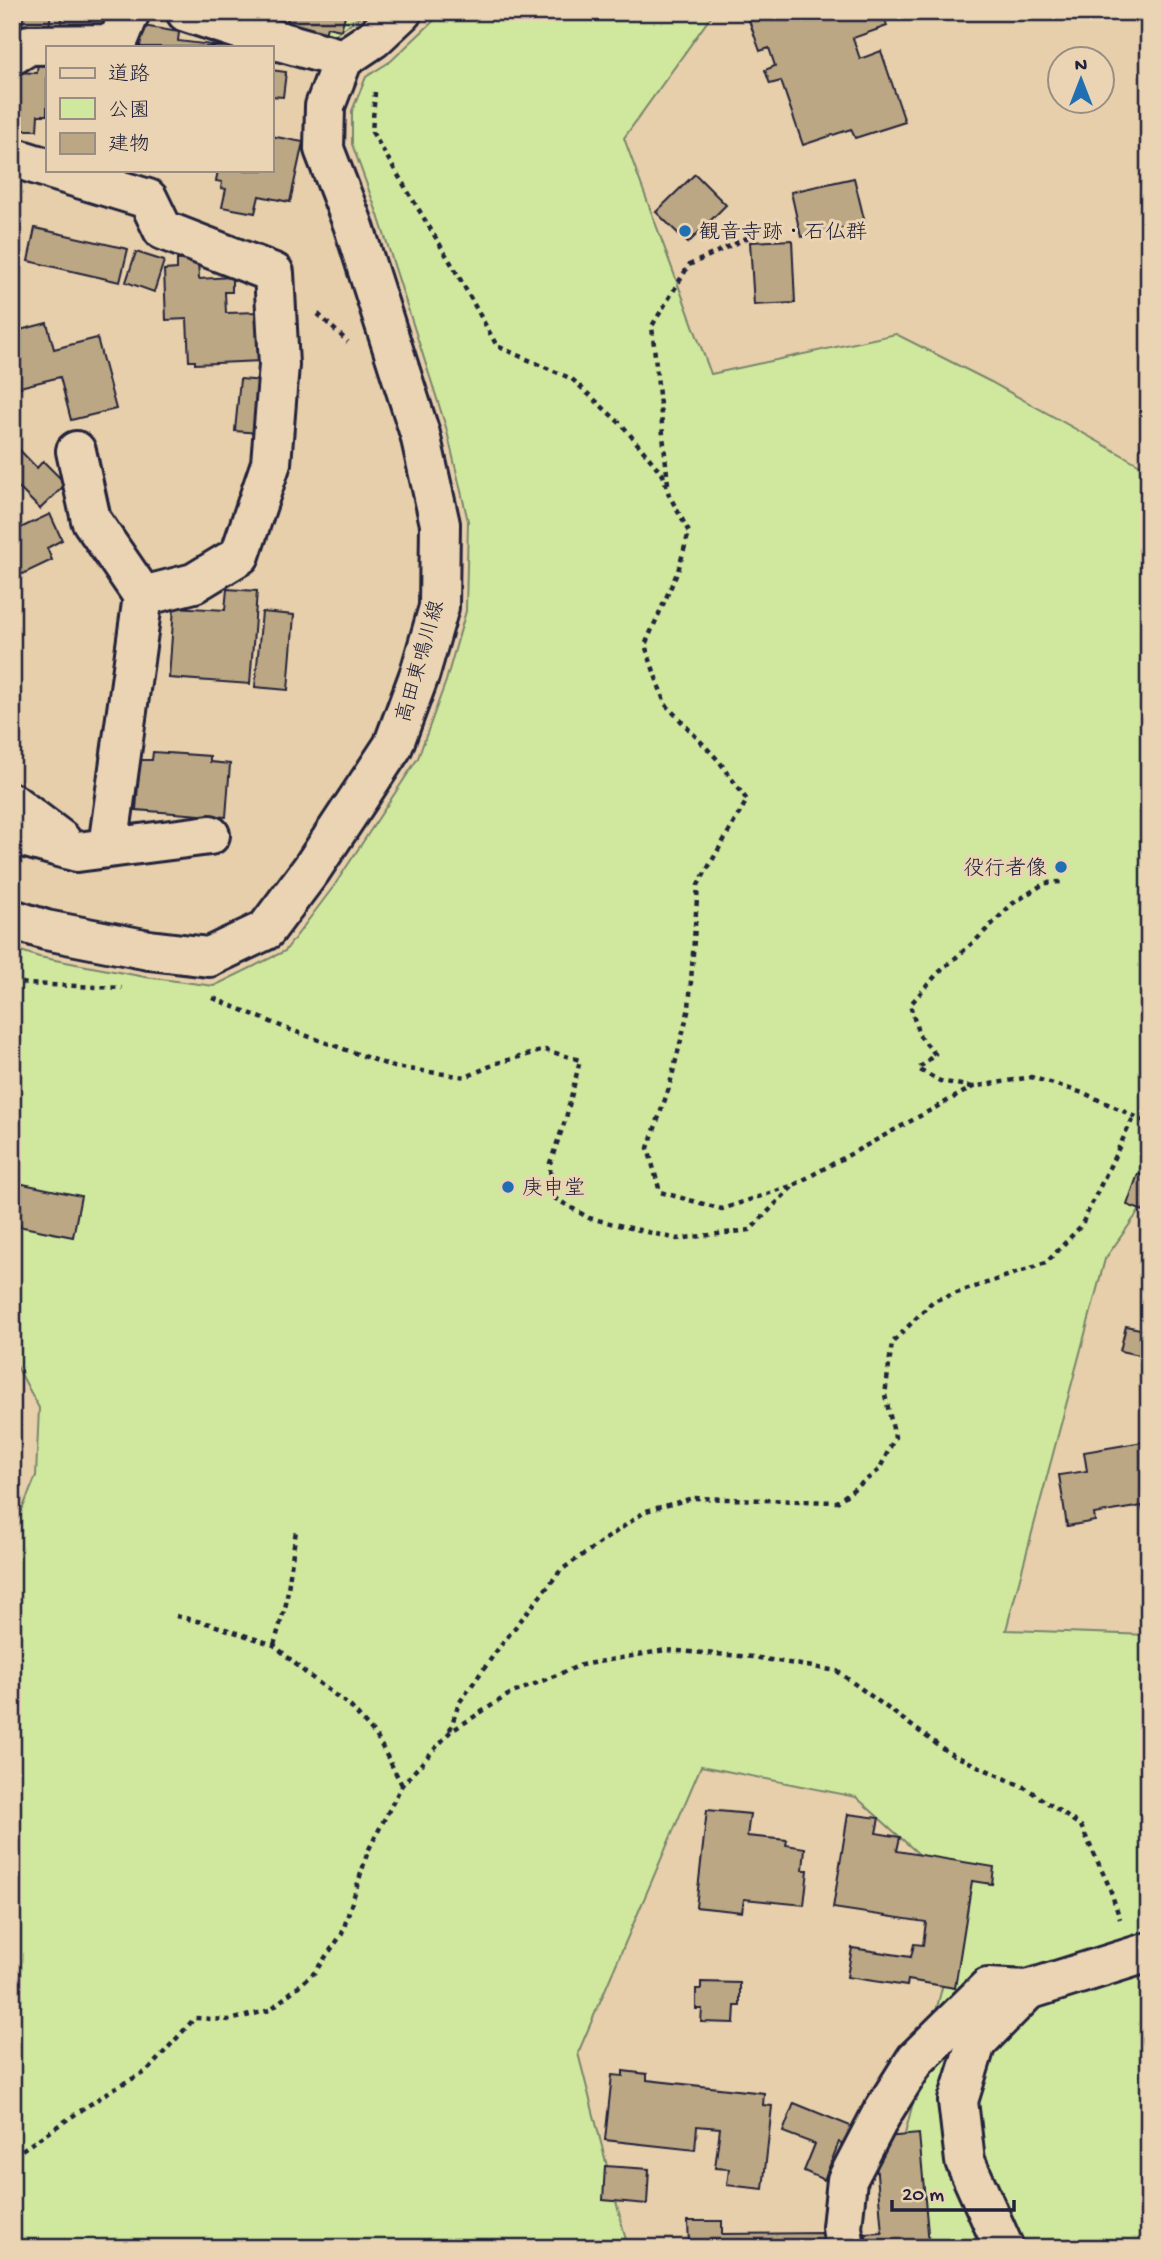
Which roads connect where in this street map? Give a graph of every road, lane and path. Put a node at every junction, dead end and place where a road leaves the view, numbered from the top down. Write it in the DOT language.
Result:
graph roads {
  1 [pos="130,12"];
  2 [pos="186,12"];
  3 [pos="402,12"];
  4 [pos="358,49"];
  5 [pos="12,55"];
  6 [pos="12,157"];
  7 [pos="46,168"];
  8 [pos="59,172"];
  9 [pos="762,231"];
  10 [pos="274,274"];
  11 [pos="350,344"];
  12 [pos="76,451"];
  13 [pos="669,495"];
  14 [pos="143,596"];
  15 [pos="12,803"];
  16 [pos="12,834"];
  17 [pos="210,835"];
  18 [pos="92,850"];
  19 [pos="1061,882"];
  20 [pos="12,919"];
  21 [pos="12,980"];
  22 [pos="123,988"];
  23 [pos="213,998"];
  24 [pos="973,1087"];
  25 [pos="1134,1116"];
  26 [pos="1149,1123"];
  27 [pos="794,1185"];
  28 [pos="296,1530"];
  29 [pos="176,1616"];
  30 [pos="274,1645"];
  31 [pos="450,1732"];
  32 [pos="402,1784"];
  33 [pos="1140,1954"];
  34 [pos="1028,1990"];
  35 [pos="12,2150"];
  36 [pos="845,2248"];
  37 [pos="1004,2248"];
  1 -- 5 [label="main road"];
  2 -- 4 [label="main road"];
  3 -- 4 [label="main road, 高田東鳴川線"];
  4 -- 13 [label="path"];
  4 -- 20 [label="main road, 高田東鳴川線"];
  6 -- 7 [label="main road"];
  8 -- 10 [label="main road"];
  9 -- 13 [label="path"];
  10 -- 11 [label="path"];
  10 -- 14 [label="main road"];
  12 -- 14 [label="main road"];
  13 -- 27 [label="path"];
  14 -- 18 [label="main road"];
  15 -- 18 [label="main road"];
  16 -- 18 [label="main road"];
  17 -- 18 [label="main road"];
  19 -- 24 [label="path"];
  21 -- 22 [label="path"];
  23 -- 27 [label="path"];
  24 -- 25 [label="path"];
  24 -- 27 [label="path"];
  25 -- 26 [label="path"];
  25 -- 31 [label="path"];
  28 -- 30 [label="path"];
  29 -- 30 [label="path"];
  30 -- 32 [label="path"];
  31 -- 32 [label="path"];
  31 -- 33 [label="path"];
  32 -- 35 [label="path"];
  33 -- 34 [label="main road"];
  34 -- 36 [label="main road"];
  34 -- 37 [label="main road"];
}
